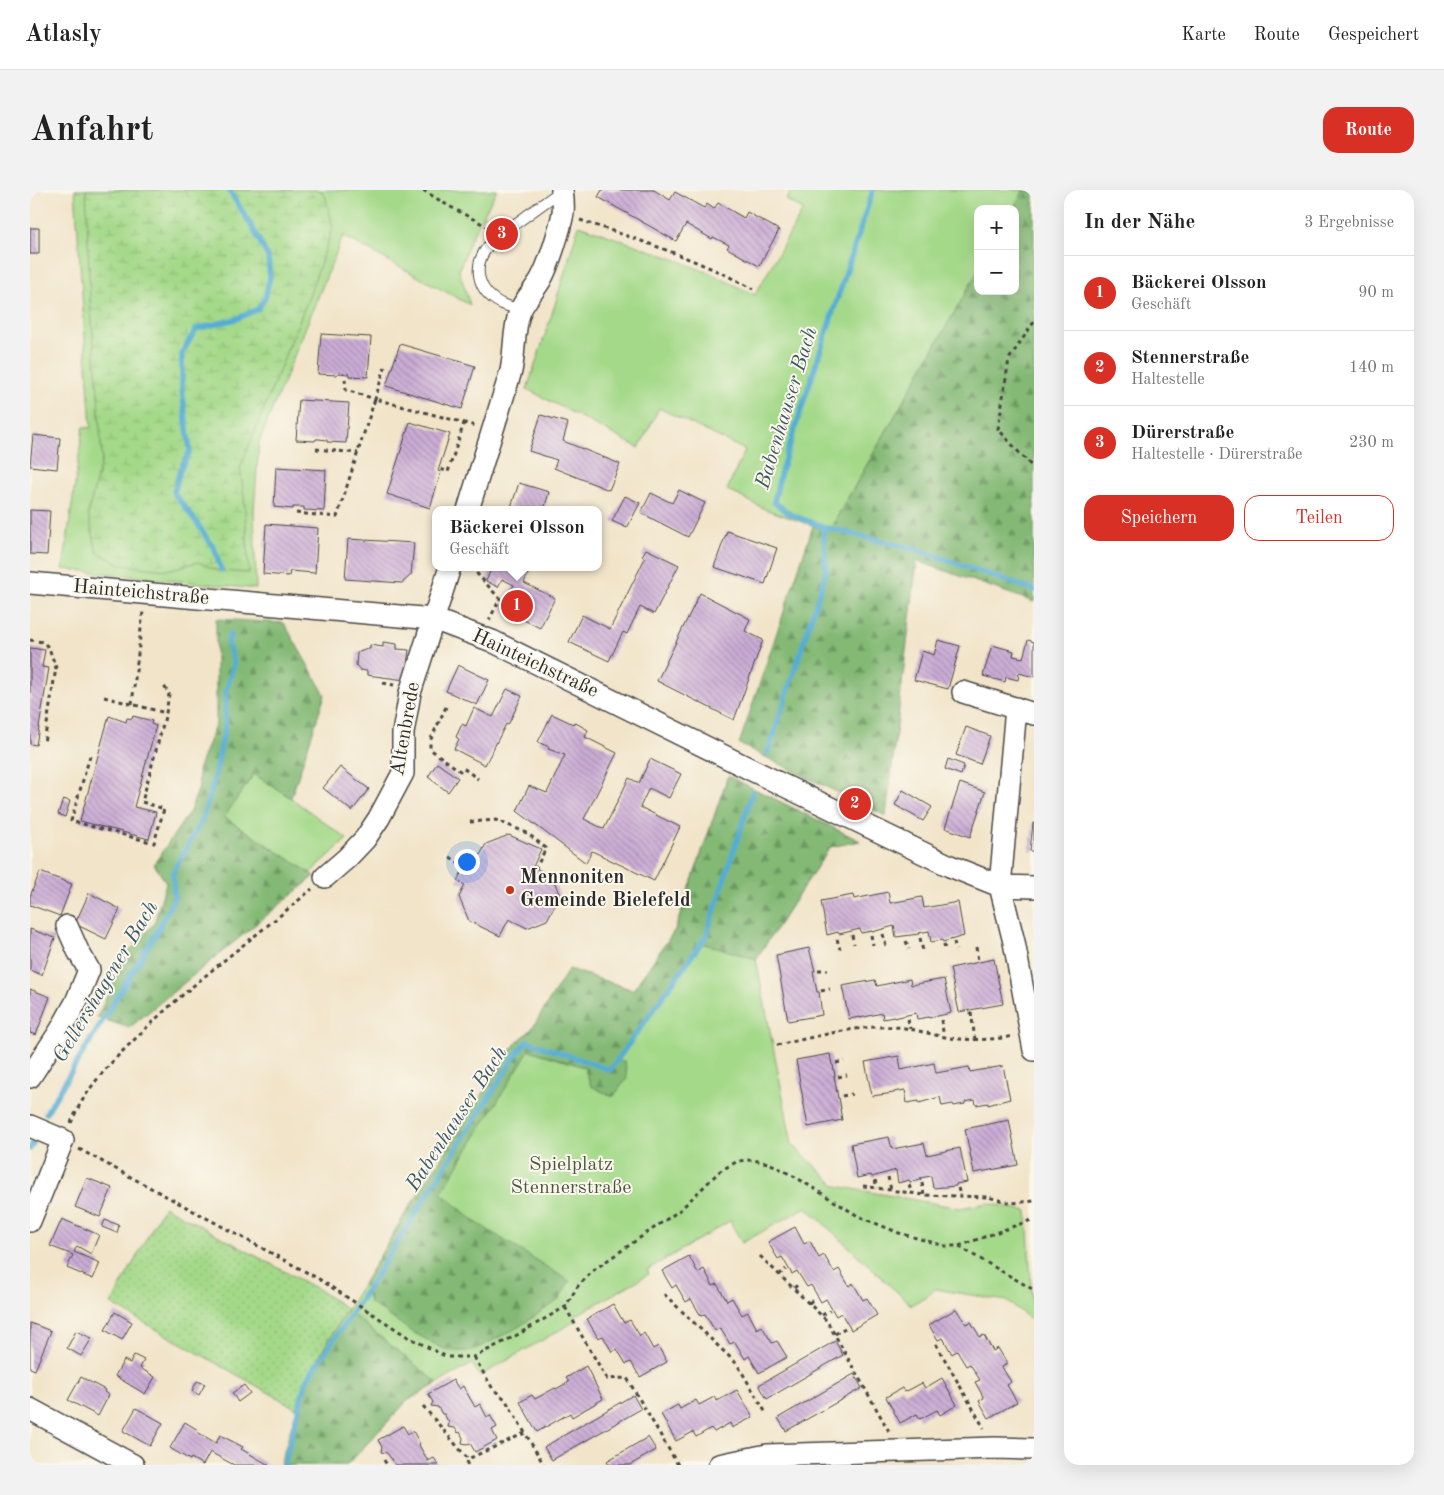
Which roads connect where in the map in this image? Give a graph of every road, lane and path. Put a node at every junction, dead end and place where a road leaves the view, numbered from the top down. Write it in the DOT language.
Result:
graph roads {
  1 [pos="423,190"];
  2 [pos="562,190"];
  3 [pos="563,214"];
  4 [pos="502,234"];
  5 [pos="753,289"];
  6 [pos="520,310"];
  7 [pos="1034,322"];
  8 [pos="385,368"];
  9 [pos="345,379"];
  10 [pos="375,399"];
  11 [pos="464,422"];
  12 [pos="493,430"];
  13 [pos="316,449"];
  14 [pos="358,453"];
  15 [pos="441,469"];
  16 [pos="1034,470"];
  17 [pos="469,506"];
  18 [pos="296,513"];
  19 [pos="449,571"];
  20 [pos="475,571"];
  21 [pos="30,583"];
  22 [pos="145,594"];
  23 [pos="433,619"];
  24 [pos="481,636"];
  25 [pos="30,640"];
  26 [pos="164,686"];
  27 [pos="962,692"];
  28 [pos="104,697"];
  29 [pos="132,704"];
  30 [pos="446,707"];
  31 [pos="1025,711"];
  32 [pos="166,713"];
  33 [pos="44,743"];
  34 [pos="90,756"];
  35 [pos="478,779"];
  36 [pos="470,822"];
  37 [pos="450,858"];
  38 [pos="464,867"];
  39 [pos="536,868"];
  40 [pos="325,877"];
  41 [pos="1000,886"];
  42 [pos="1034,887"];
  43 [pos="67,926"];
  44 [pos="883,934"];
  45 [pos="852,935"];
  46 [pos="872,935"];
  47 [pos="920,938"];
  48 [pos="837,939"];
  49 [pos="906,941"];
  50 [pos="954,942"];
  51 [pos="854,944"];
  52 [pos="944,944"];
  53 [pos="873,945"];
  54 [pos="886,946"];
  55 [pos="976,947"];
  56 [pos="840,949"];
  57 [pos="909,950"];
  58 [pos="956,950"];
  59 [pos="945,951"];
  60 [pos="923,952"];
  61 [pos="978,961"];
  62 [pos="818,970"];
  63 [pos="828,970"];
  64 [pos="830,989"];
  65 [pos="821,991"];
  66 [pos="970,1012"];
  67 [pos="908,1019"];
  68 [pos="941,1020"];
  69 [pos="910,1029"];
  70 [pos="944,1037"];
  71 [pos="975,1039"];
  72 [pos="1033,1041"];
  73 [pos="777,1045"];
  74 [pos="844,1061"];
  75 [pos="836,1063"];
  76 [pos="847,1075"];
  77 [pos="30,1077"];
  78 [pos="838,1077"];
  79 [pos="852,1094"];
  80 [pos="842,1096"];
  81 [pos="30,1126"];
  82 [pos="63,1140"];
  83 [pos="888,1177"];
  84 [pos="875,1180"];
  85 [pos="922,1183"];
  86 [pos="909,1185"];
  87 [pos="863,1186"];
  88 [pos="877,1188"];
  89 [pos="958,1188"];
  90 [pos="891,1190"];
  91 [pos="945,1191"];
  92 [pos="912,1193"];
  93 [pos="924,1195"];
  94 [pos="946,1196"];
  95 [pos="960,1196"];
  96 [pos="1034,1201"];
  97 [pos="1034,1219"];
  98 [pos="30,1221"];
  99 [pos="958,1246"];
  100 [pos="760,1256"];
  101 [pos="786,1268"];
  102 [pos="779,1275"];
  103 [pos="800,1283"];
  104 [pos="794,1288"];
  105 [pos="1034,1290"];
  106 [pos="664,1294"];
  107 [pos="815,1298"];
  108 [pos="809,1303"];
  109 [pos="565,1306"];
  110 [pos="830,1311"];
  111 [pos="822,1315"];
  112 [pos="845,1328"];
  113 [pos="835,1334"];
  114 [pos="936,1344"];
  115 [pos="474,1357"];
  116 [pos="423,1406"];
  117 [pos="30,1409"];
  118 [pos="766,1412"];
  119 [pos="525,1433"];
  120 [pos="996,1448"];
  121 [pos="1034,1449"];
  122 [pos="900,1452"];
  123 [pos="384,1460"];
  124 [pos="468,1460"];
  125 [pos="133,1465"];
  126 [pos="387,1465"];
  127 [pos="467,1465"];
  128 [pos="544,1465"];
  129 [pos="678,1465"];
  130 [pos="719,1465"];
  1 -- 4 [label="path"];
  2 -- 3 [label="street"];
  2 -- 4 [label="lane"];
  3 -- 5 [label="path"];
  3 -- 6 [label="street"];
  4 -- 6 [label="lane"];
  6 -- 12 [label="street"];
  7 -- 16 [label="path"];
  8 -- 10 [label="path"];
  9 -- 10 [label="path"];
  10 -- 11 [label="path"];
  10 -- 14 [label="path"];
  11 -- 12 [label="path"];
  11 -- 15 [label="path"];
  12 -- 17 [label="street"];
  13 -- 14 [label="path"];
  14 -- 18 [label="path"];
  19 -- 23 [label="street, Altenbrede"];
  20 -- 24 [label="path"];
  21 -- 22 [label="street, Hainteichstraße"];
  22 -- 23 [label="street, Hainteichstraße"];
  22 -- 29 [label="path"];
  23 -- 24 [label="street, Hainteichstraße"];
  23 -- 40 [label="street, Altenbrede"];
  24 -- 41 [label="street, Hainteichstraße"];
  25 -- 33 [label="path"];
  26 -- 32 [label="path"];
  27 -- 31 [label="street"];
  28 -- 29 [label="path"];
  29 -- 32 [label="path"];
  30 -- 35 [label="path"];
  31 -- 41 [label="street"];
  32 -- 34 [label="path"];
  36 -- 39 [label="path"];
  37 -- 38 [label="path"];
  40 -- 82 [label="path"];
  41 -- 42 [label="street, Hainteichstraße"];
  41 -- 72 [label="street"];
  43 -- 77 [label="street"];
  44 -- 54 [label="path"];
  45 -- 51 [label="path"];
  46 -- 53 [label="path"];
  47 -- 60 [label="path"];
  48 -- 56 [label="path"];
  49 -- 57 [label="path"];
  50 -- 58 [label="path"];
  52 -- 59 [label="path"];
  55 -- 61 [label="path"];
  62 -- 63 [label="path"];
  64 -- 65 [label="path"];
  66 -- 71 [label="path"];
  67 -- 69 [label="path"];
  68 -- 70 [label="path"];
  69 -- 70 [label="path"];
  69 -- 73 [label="path"];
  70 -- 71 [label="path"];
  71 -- 72 [label="path"];
  74 -- 75 [label="path"];
  76 -- 78 [label="path"];
  79 -- 80 [label="path"];
  81 -- 82 [label="street"];
  82 -- 98 [label="street"];
  82 -- 115 [label="path"];
  83 -- 90 [label="path"];
  84 -- 88 [label="path"];
  85 -- 93 [label="path"];
  86 -- 92 [label="path"];
  87 -- 88 [label="path"];
  88 -- 90 [label="path"];
  89 -- 95 [label="path"];
  90 -- 92 [label="path"];
  91 -- 94 [label="path"];
  92 -- 93 [label="path"];
  93 -- 94 [label="path"];
  94 -- 95 [label="path"];
  95 -- 96 [label="path"];
  97 -- 99 [label="path"];
  99 -- 105 [label="path"];
  99 -- 109 [label="path"];
  100 -- 102 [label="path"];
  101 -- 102 [label="path"];
  102 -- 104 [label="path"];
  103 -- 104 [label="path"];
  104 -- 108 [label="path"];
  106 -- 118 [label="path"];
  107 -- 108 [label="path"];
  108 -- 111 [label="path"];
  109 -- 115 [label="path"];
  109 -- 129 [label="path"];
  110 -- 111 [label="path"];
  111 -- 113 [label="path"];
  112 -- 113 [label="path"];
  113 -- 122 [label="path"];
  114 -- 120 [label="path"];
  115 -- 119 [label="path"];
  116 -- 124 [label="path"];
  117 -- 125 [label="street"];
  119 -- 124 [label="path"];
  119 -- 128 [label="path"];
  120 -- 121 [label="street"];
  120 -- 122 [label="street"];
  122 -- 130 [label="street"];
  123 -- 126 [label="path"];
  124 -- 127 [label="path"];
}
